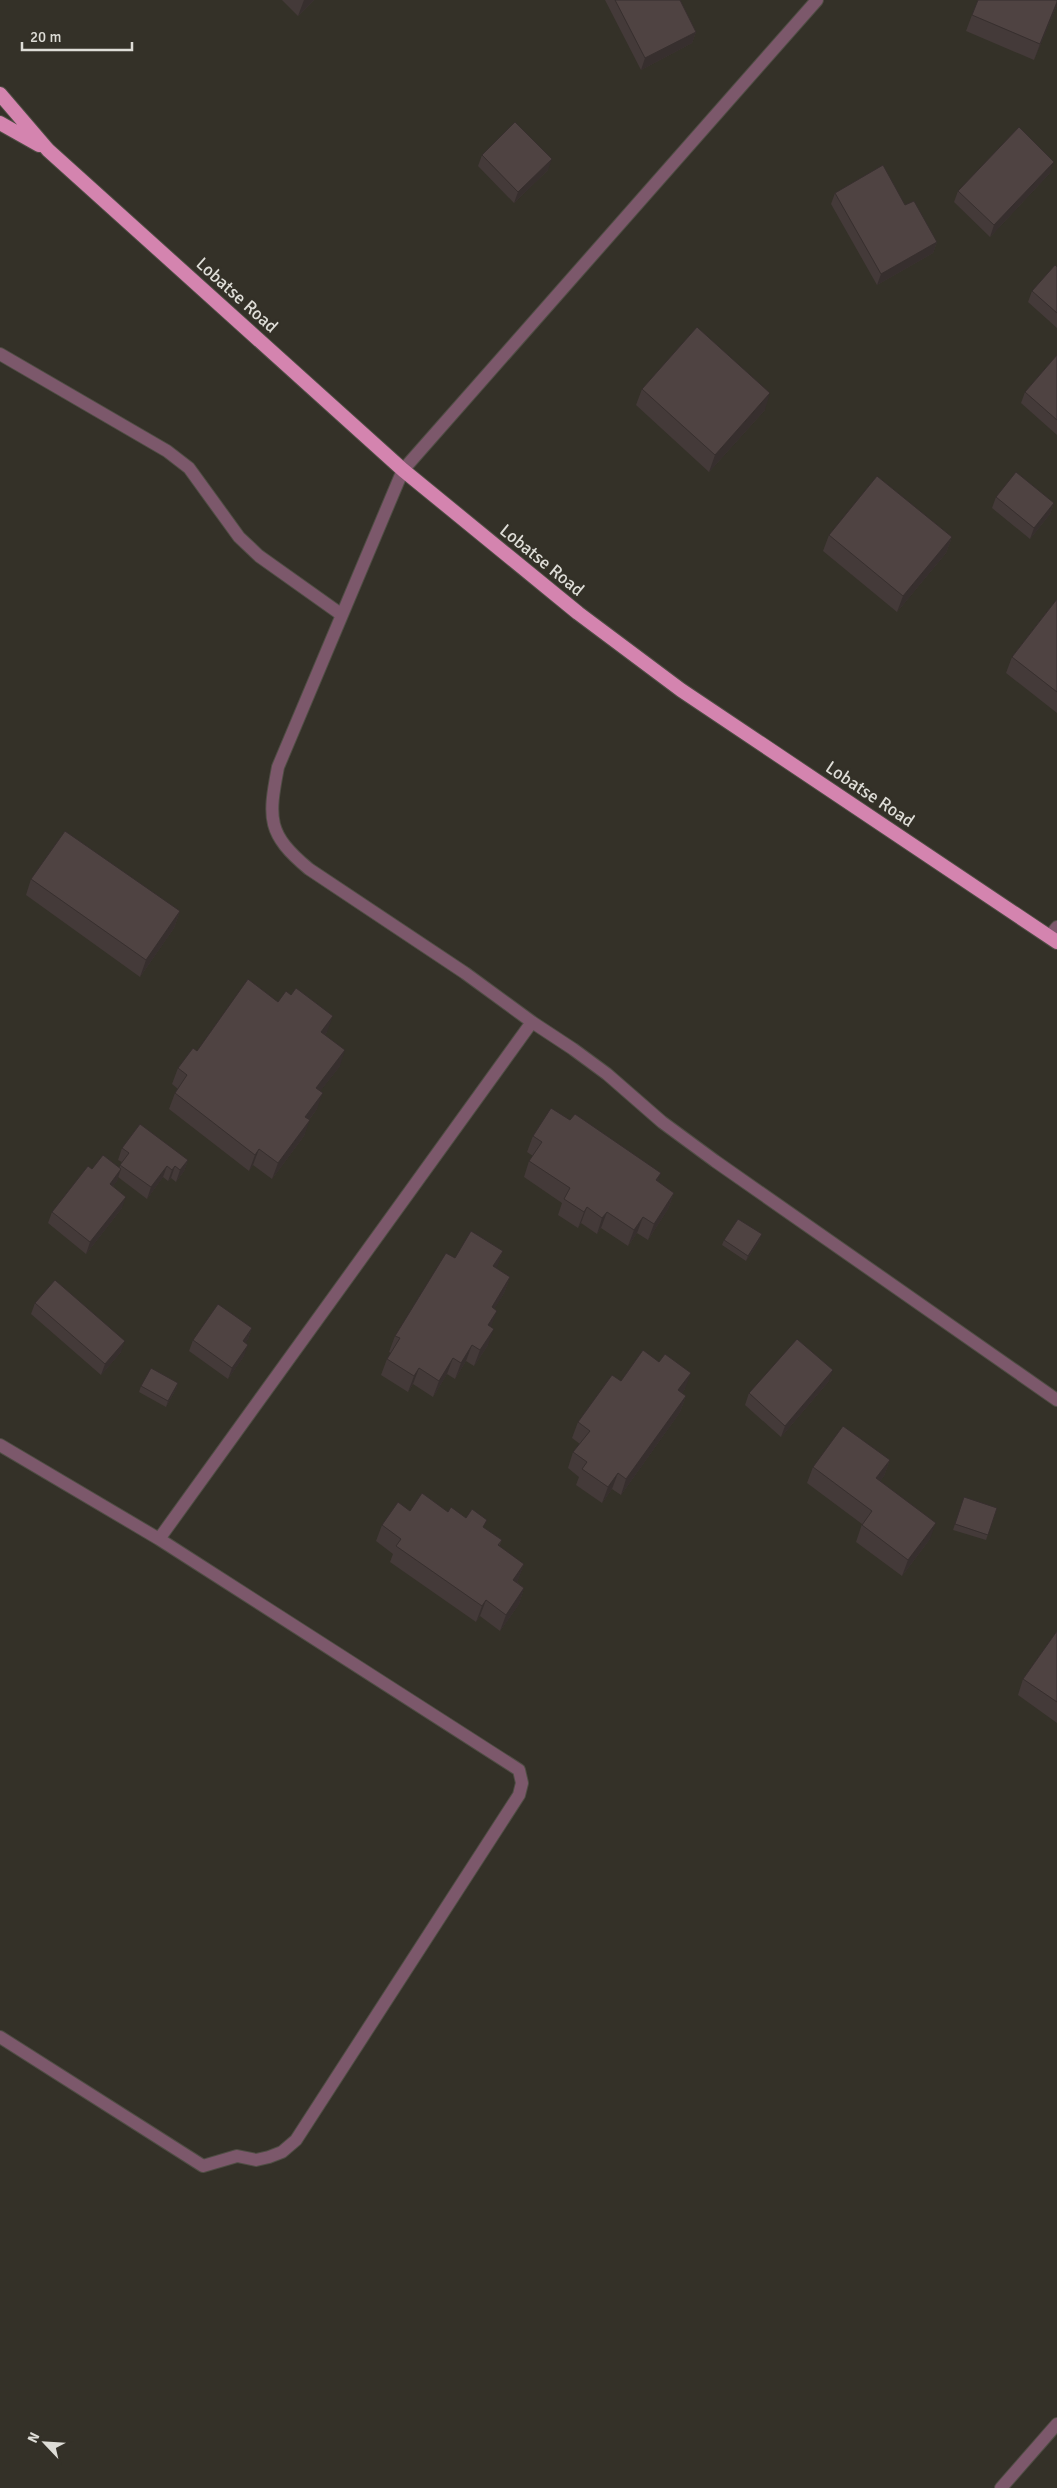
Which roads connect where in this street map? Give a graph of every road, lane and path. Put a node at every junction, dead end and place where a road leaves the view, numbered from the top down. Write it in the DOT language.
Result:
graph roads {
  1 [pos="817,0"];
  2 [pos="0,94"];
  3 [pos="0,123"];
  4 [pos="48,150"];
  5 [pos="0,354"];
  6 [pos="403,470"];
  7 [pos="342,615"];
  8 [pos="1054,936"];
  9 [pos="532,1022"];
  10 [pos="1057,1400"];
  11 [pos="0,1445"];
  12 [pos="160,1540"];
  13 [pos="0,2038"];
  14 [pos="1057,2424"];
  15 [pos="1000,2488"];
  1 -- 6 [label="street"];
  2 -- 4 [label="highway, Lobatse Road"];
  3 -- 4 [label="highway, Lobatse Road"];
  4 -- 6 [label="highway, Lobatse Road"];
  5 -- 7 [label="street"];
  6 -- 7 [label="street"];
  6 -- 8 [label="highway, Lobatse Road"];
  7 -- 9 [label="street"];
  9 -- 10 [label="street"];
  9 -- 12 [label="street"];
  11 -- 12 [label="street"];
  12 -- 13 [label="street"];
  14 -- 15 [label="street"];
}
